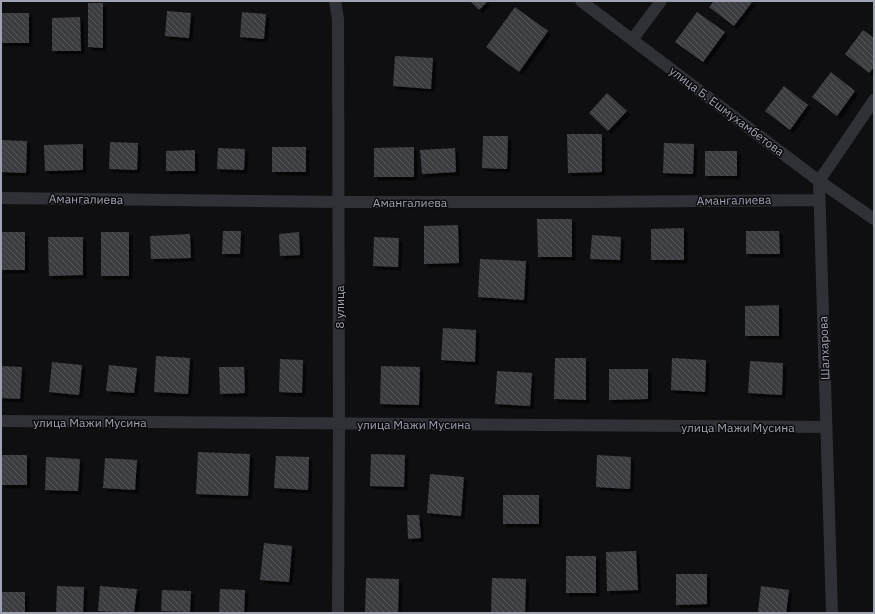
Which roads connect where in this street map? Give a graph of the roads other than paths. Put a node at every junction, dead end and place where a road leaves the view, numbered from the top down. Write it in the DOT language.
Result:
graph roads {
  1 [pos="335,1"];
  2 [pos="581,1"];
  3 [pos="662,1"];
  4 [pos="632,40"];
  5 [pos="874,100"];
  6 [pos="819,181"];
  7 [pos="1,198"];
  8 [pos="819,200"];
  9 [pos="339,202"];
  10 [pos="874,219"];
  11 [pos="1,421"];
  12 [pos="339,424"];
  13 [pos="826,427"];
  14 [pos="338,613"];
  15 [pos="832,613"];
  1 -- 9 [label="street, 8 улица"];
  2 -- 4 [label="street, улица Б. Ешмухамбетова"];
  3 -- 4 [label="street"];
  4 -- 6 [label="street, улица Б. Ешмухамбетова"];
  5 -- 6 [label="street"];
  6 -- 8 [label="street, Шалхарова"];
  6 -- 10 [label="street, улица Б. Ешмухамбетова"];
  7 -- 9 [label="street, Амангалиева"];
  8 -- 9 [label="street, Амангалиева"];
  8 -- 13 [label="street, Шалхарова"];
  9 -- 12 [label="street, 8 улица"];
  11 -- 12 [label="street, улица Мажи Мусина"];
  12 -- 13 [label="street, улица Мажи Мусина"];
  12 -- 14 [label="street, 8 улица"];
  13 -- 15 [label="street, Шалхарова"];
}
